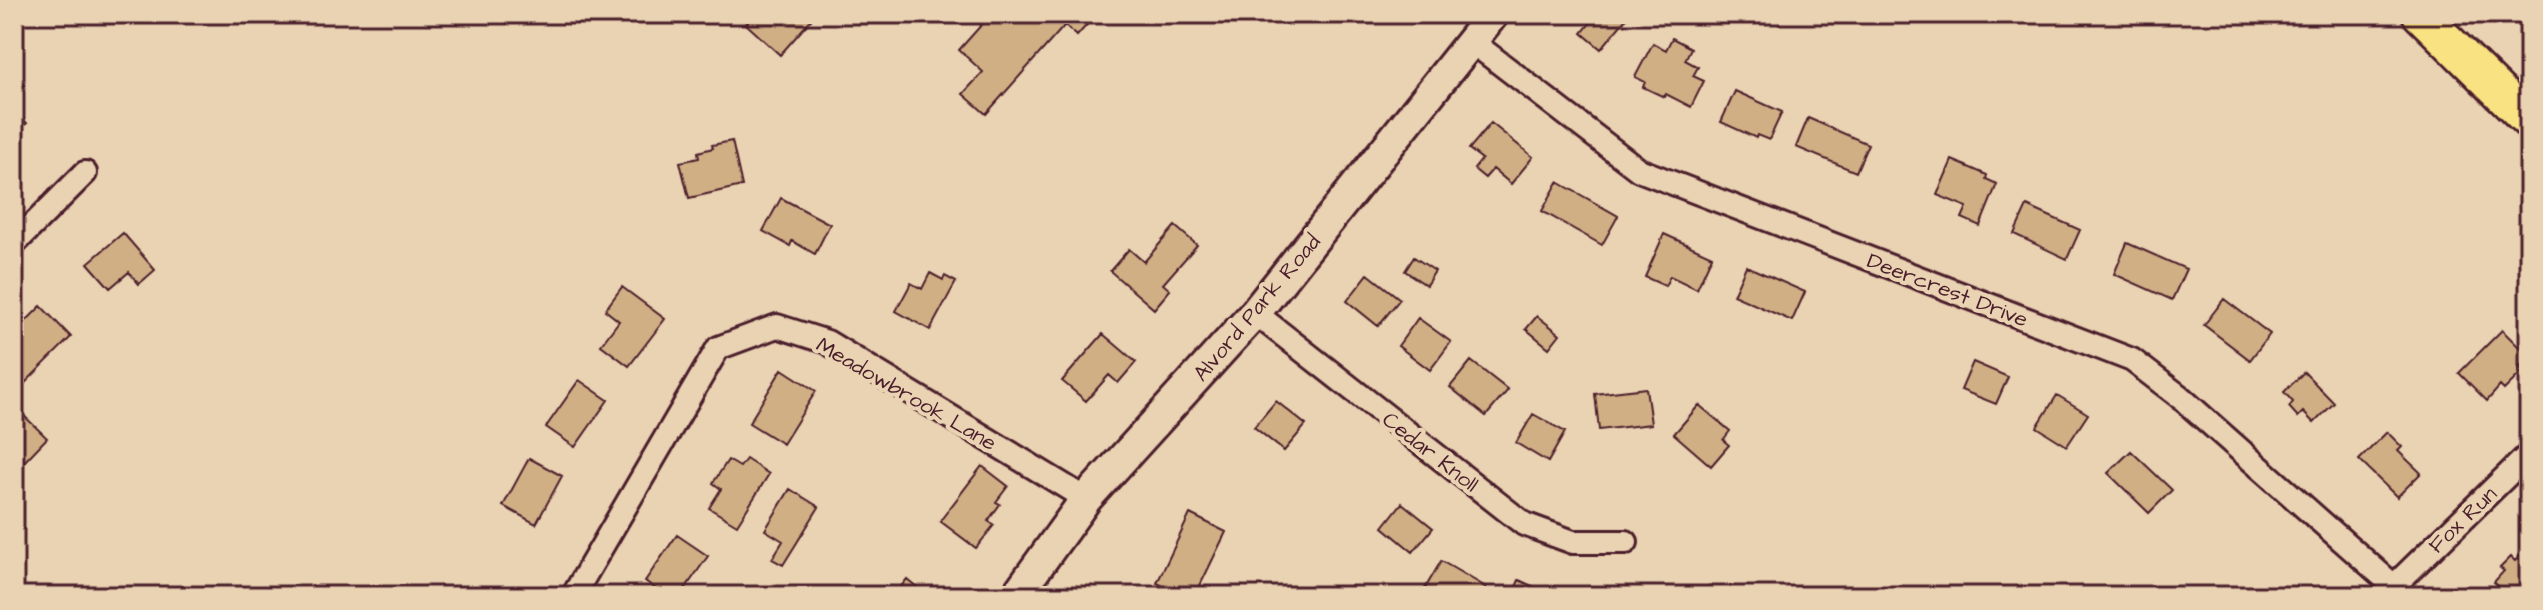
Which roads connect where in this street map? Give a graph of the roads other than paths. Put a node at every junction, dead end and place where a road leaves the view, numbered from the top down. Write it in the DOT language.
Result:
graph roads {
  1 [pos="1493,14"];
  2 [pos="2420,14"];
  3 [pos="1471,41"];
  4 [pos="2529,121"];
  5 [pos="85,173"];
  6 [pos="14,244"];
  7 [pos="1255,313"];
  8 [pos="2529,454"];
  9 [pos="1086,499"];
  10 [pos="1626,542"];
  11 [pos="2400,590"];
  12 [pos="573,596"];
  13 [pos="1016,596"];
  1 -- 3 [label="street, Alvord Park Road"];
  2 -- 4 [label="main road"];
  3 -- 7 [label="street, Alvord Park Road"];
  3 -- 11 [label="street, Deercrest Drive"];
  5 -- 6 [label="street"];
  7 -- 9 [label="street, Alvord Park Road"];
  7 -- 10 [label="street, Cedar Knoll"];
  8 -- 11 [label="street, Fox Run"];
  9 -- 12 [label="street, Meadowbrook Lane"];
  9 -- 13 [label="street, Alvord Park Road"];
}
